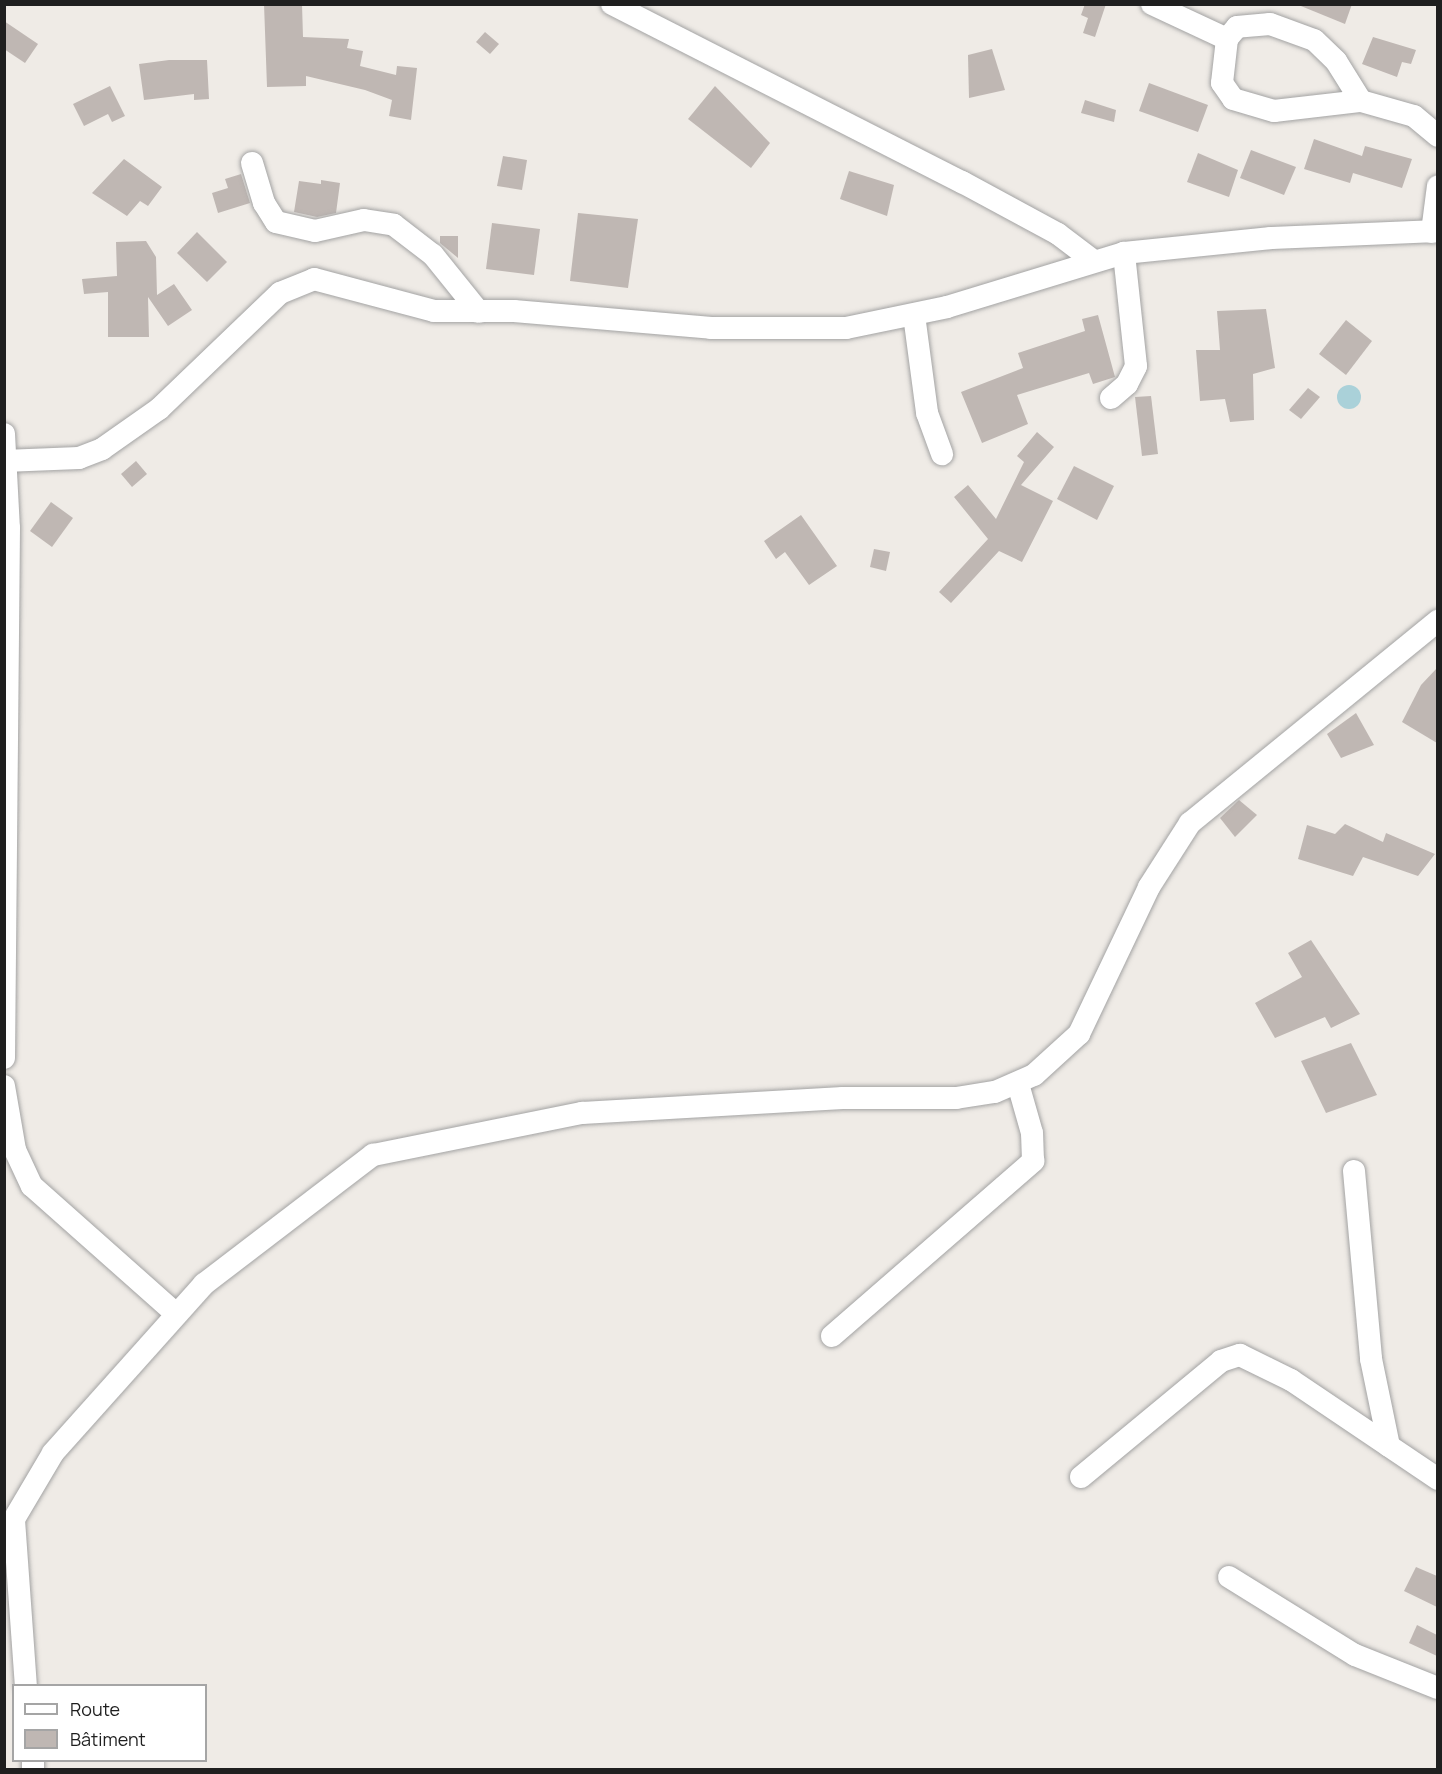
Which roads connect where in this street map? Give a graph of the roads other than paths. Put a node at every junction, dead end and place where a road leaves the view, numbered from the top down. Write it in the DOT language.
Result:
graph roads {
  1 [pos="612,4"];
  2 [pos="1152,4"];
  3 [pos="1227,39"];
  4 [pos="1361,101"];
  5 [pos="1437,136"];
  6 [pos="252,163"];
  7 [pos="1437,186"];
  8 [pos="1435,231"];
  9 [pos="1124,253"];
  10 [pos="1091,259"];
  11 [pos="479,312"];
  12 [pos="914,315"];
  13 [pos="1111,398"];
  14 [pos="4,434"];
  15 [pos="942,454"];
  16 [pos="6,461"];
  17 [pos="1437,621"];
  18 [pos="4,1058"];
  19 [pos="1018,1084"];
  20 [pos="4,1086"];
  21 [pos="1354,1171"];
  22 [pos="176,1314"];
  23 [pos="832,1335"];
  24 [pos="1389,1446"];
  25 [pos="1081,1477"];
  26 [pos="1437,1479"];
  27 [pos="9,1528"];
  28 [pos="1229,1577"];
  29 [pos="26,1684"];
  30 [pos="1437,1688"];
  1 -- 10 [label="street"];
  2 -- 3 [label="street"];
  3 -- 4 [label="street"];
  3 -- 4 [label="street"];
  4 -- 5 [label="street"];
  6 -- 11 [label="street"];
  7 -- 8 [label="street"];
  8 -- 9 [label="street"];
  9 -- 10 [label="street"];
  9 -- 13 [label="street"];
  10 -- 12 [label="street"];
  11 -- 12 [label="street"];
  11 -- 16 [label="street"];
  12 -- 15 [label="street"];
  14 -- 16 [label="street"];
  16 -- 18 [label="street"];
  17 -- 19 [label="street"];
  19 -- 22 [label="street"];
  19 -- 23 [label="street"];
  20 -- 22 [label="street"];
  21 -- 24 [label="street"];
  22 -- 27 [label="street"];
  24 -- 25 [label="street"];
  24 -- 26 [label="street"];
  27 -- 29 [label="street"];
  28 -- 30 [label="street"];
}
